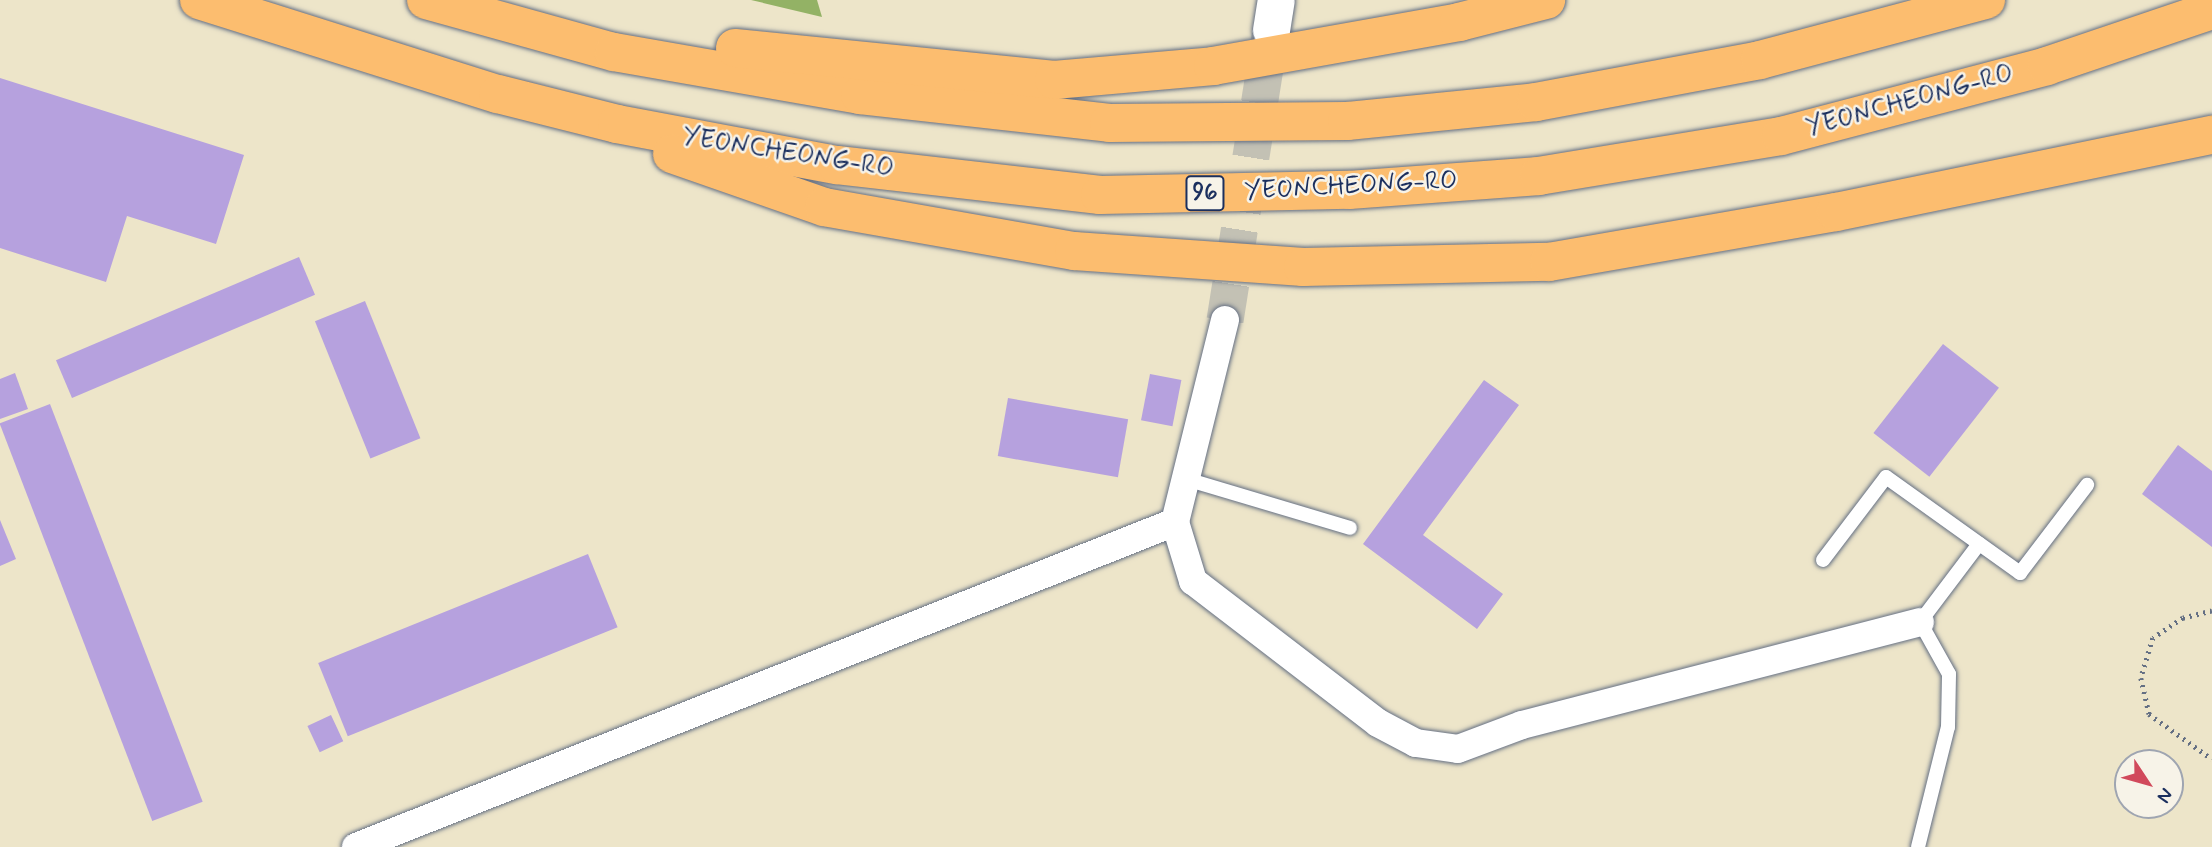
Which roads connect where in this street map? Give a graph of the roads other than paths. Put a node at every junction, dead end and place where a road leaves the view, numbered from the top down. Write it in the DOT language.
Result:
graph roads {
  1 [pos="199,0"];
  2 [pos="426,0"];
  3 [pos="1546,0"];
  4 [pos="1986,0"];
  5 [pos="2212,10"];
  6 [pos="485,18"];
  7 [pos="498,94"];
  8 [pos="2212,135"];
  9 [pos="1225,320"];
  10 [pos="1186,479"];
  11 [pos="2087,485"];
  12 [pos="1175,522"];
  13 [pos="1350,528"];
  14 [pos="1979,544"];
  15 [pos="1823,560"];
  16 [pos="1920,622"];
  17 [pos="356,847"];
  18 [pos="1918,847"];
  1 -- 7 [label="highway, YEONCHEONG-RO / 96"];
  2 -- 6 [label="highway"];
  3 -- 6 [label="highway"];
  4 -- 6 [label="highway"];
  5 -- 7 [label="highway, YEONCHEONG-RO / 96"];
  7 -- 8 [label="highway"];
  9 -- 10 [label="street"];
  10 -- 12 [label="street"];
  10 -- 13 [label="lane"];
  11 -- 14 [label="lane"];
  12 -- 16 [label="street"];
  12 -- 17 [label="street"];
  14 -- 15 [label="lane"];
  14 -- 16 [label="lane"];
  16 -- 18 [label="lane"];
}
